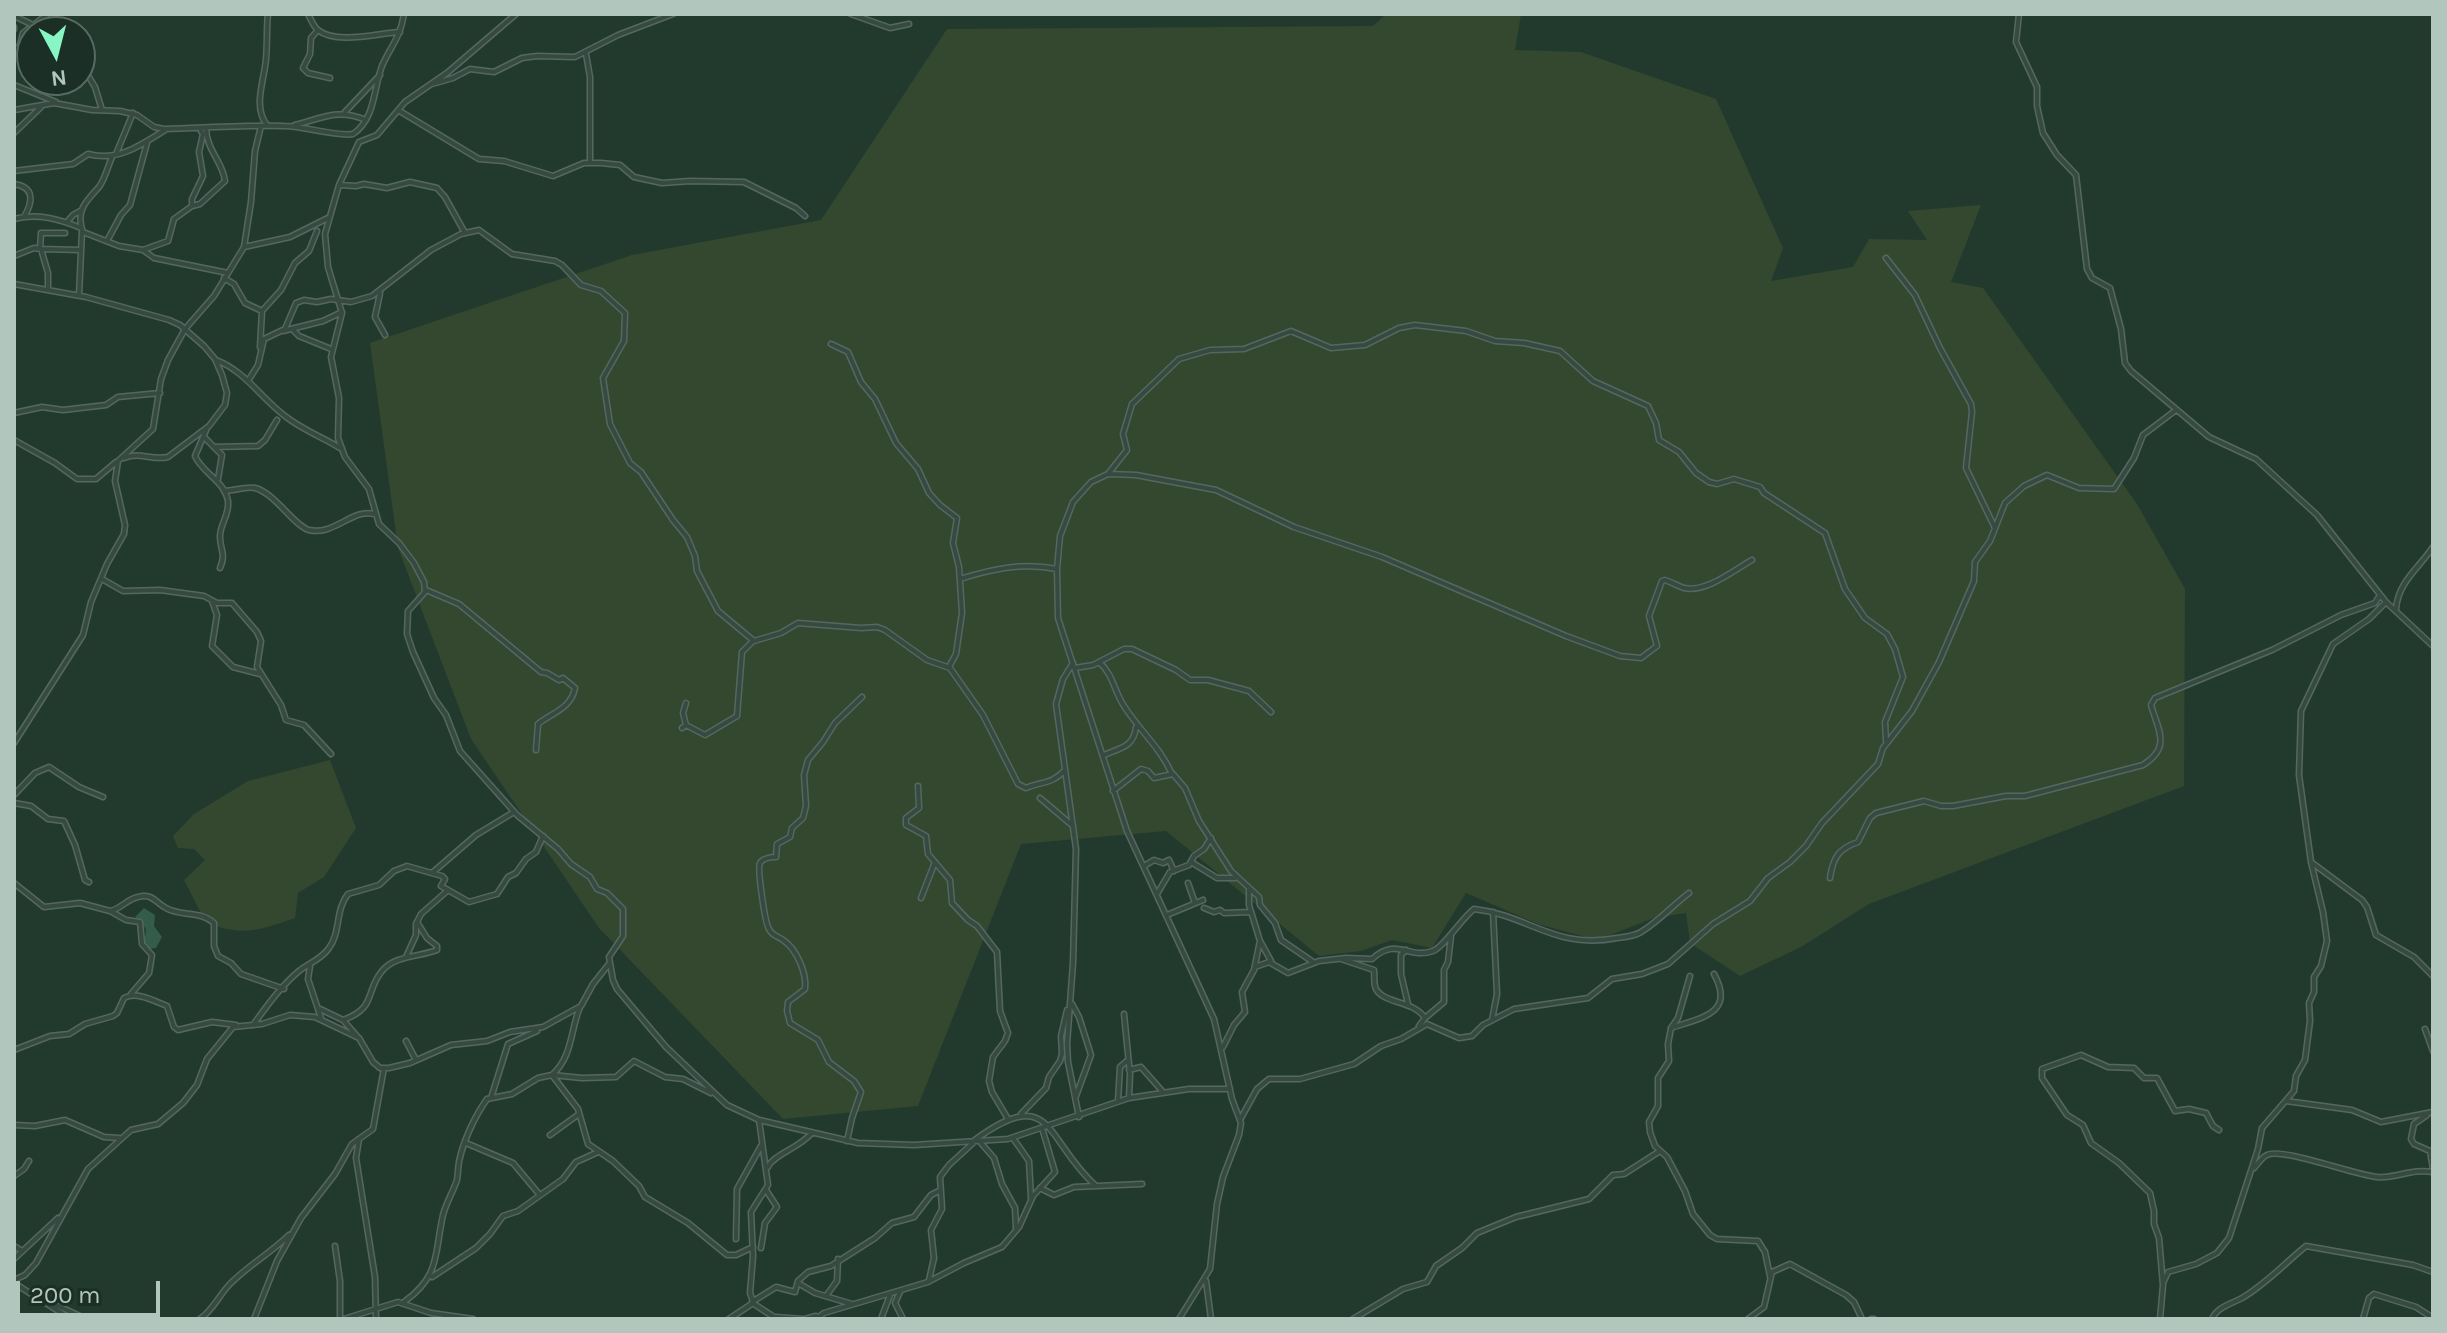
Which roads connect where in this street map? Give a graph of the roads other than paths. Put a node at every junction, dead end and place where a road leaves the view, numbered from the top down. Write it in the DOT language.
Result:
graph roads {
  1 [pos="268,14"];
  2 [pos="308,14"];
  3 [pos="404,14"];
  4 [pos="516,14"];
  5 [pos="673,14"];
  6 [pos="851,14"];
  7 [pos="2019,14"];
  8 [pos="909,24"];
  9 [pos="318,30"];
  10 [pos="400,32"];
  11 [pos="586,53"];
  12 [pos="380,75"];
  13 [pos="330,78"];
  14 [pos="14,85"];
  15 [pos="430,85"];
  16 [pos="96,91"];
  17 [pos="58,103"];
  18 [pos="43,105"];
  19 [pos="14,110"];
  20 [pos="398,110"];
  21 [pos="105,111"];
  22 [pos="133,113"];
  23 [pos="343,113"];
  24 [pos="366,120"];
  25 [pos="261,126"];
  26 [pos="268,126"];
  27 [pos="292,126"];
  28 [pos="167,129"];
  29 [pos="199,129"];
  30 [pos="206,129"];
  31 [pos="14,133"];
  32 [pos="147,143"];
  33 [pos="113,157"];
  34 [pos="590,163"];
  35 [pos="14,171"];
  36 [pos="14,184"];
  37 [pos="339,185"];
  38 [pos="192,206"];
  39 [pos="82,210"];
  40 [pos="805,216"];
  41 [pos="24,217"];
  42 [pos="328,218"];
  43 [pos="14,219"];
  44 [pos="67,222"];
  45 [pos="311,226"];
  46 [pos="81,230"];
  47 [pos="317,231"];
  48 [pos="65,233"];
  49 [pos="465,233"];
  50 [pos="325,240"];
  51 [pos="107,241"];
  52 [pos="244,247"];
  53 [pos="40,249"];
  54 [pos="80,250"];
  55 [pos="143,250"];
  56 [pos="14,256"];
  57 [pos="1886,258"];
  58 [pos="226,276"];
  59 [pos="14,284"];
  60 [pos="48,289"];
  61 [pos="381,291"];
  62 [pos="79,295"];
  63 [pos="339,300"];
  64 [pos="262,311"];
  65 [pos="342,312"];
  66 [pos="185,329"];
  67 [pos="292,330"];
  68 [pos="281,332"];
  69 [pos="385,335"];
  70 [pos="831,344"];
  71 [pos="331,349"];
  72 [pos="260,350"];
  73 [pos="215,359"];
  74 [pos="248,381"];
  75 [pos="160,393"];
  76 [pos="2176,410"];
  77 [pos="14,413"];
  78 [pos="277,420"];
  79 [pos="209,426"];
  80 [pos="203,435"];
  81 [pos="14,440"];
  82 [pos="214,447"];
  83 [pos="340,448"];
  84 [pos="118,461"];
  85 [pos="1108,474"];
  86 [pos="218,481"];
  87 [pos="224,491"];
  88 [pos="376,516"];
  89 [pos="1995,528"];
  90 [pos="2433,547"];
  91 [pos="1752,560"];
  92 [pos="220,568"];
  93 [pos="1057,569"];
  94 [pos="102,579"];
  95 [pos="960,579"];
  96 [pos="426,590"];
  97 [pos="2380,595"];
  98 [pos="212,601"];
  99 [pos="2386,602"];
  100 [pos="2396,609"];
  101 [pos="753,641"];
  102 [pos="2433,646"];
  103 [pos="1099,662"];
  104 [pos="1074,665"];
  105 [pos="949,667"];
  106 [pos="260,674"];
  107 [pos="862,697"];
  108 [pos="686,703"];
  109 [pos="1271,712"];
  110 [pos="1136,724"];
  111 [pos="14,743"];
  112 [pos="1886,743"];
  113 [pos="536,750"];
  114 [pos="331,754"];
  115 [pos="1103,755"];
  116 [pos="1065,770"];
  117 [pos="1172,774"];
  118 [pos="918,786"];
  119 [pos="1113,791"];
  120 [pos="14,795"];
  121 [pos="103,797"];
  122 [pos="1040,798"];
  123 [pos="14,803"];
  124 [pos="514,812"];
  125 [pos="1073,826"];
  126 [pos="543,836"];
  127 [pos="1211,838"];
  128 [pos="935,862"];
  129 [pos="1191,862"];
  130 [pos="2311,862"];
  131 [pos="1144,866"];
  132 [pos="1174,871"];
  133 [pos="432,873"];
  134 [pos="1237,877"];
  135 [pos="1830,878"];
  136 [pos="89,882"];
  137 [pos="14,883"];
  138 [pos="1188,883"];
  139 [pos="1249,887"];
  140 [pos="448,890"];
  141 [pos="1689,893"];
  142 [pos="1157,894"];
  143 [pos="921,898"];
  144 [pos="1203,900"];
  145 [pos="1195,903"];
  146 [pos="1204,908"];
  147 [pos="110,911"];
  148 [pos="1251,912"];
  149 [pos="1493,912"];
  150 [pos="1167,915"];
  151 [pos="417,922"];
  152 [pos="1451,933"];
  153 [pos="1260,941"];
  154 [pos="1406,950"];
  155 [pos="406,957"];
  156 [pos="1339,958"];
  157 [pos="1313,962"];
  158 [pos="311,963"];
  159 [pos="1272,963"];
  160 [pos="609,964"];
  161 [pos="1255,967"];
  162 [pos="1714,974"];
  163 [pos="1690,976"];
  164 [pos="2433,976"];
  165 [pos="284,989"];
  166 [pos="131,995"];
  167 [pos="1070,997"];
  168 [pos="1408,1004"];
  169 [pos="580,1007"];
  170 [pos="318,1008"];
  171 [pos="1124,1014"];
  172 [pos="1425,1018"];
  173 [pos="321,1019"];
  174 [pos="343,1020"];
  175 [pos="1491,1023"];
  176 [pos="238,1025"];
  177 [pos="253,1025"];
  178 [pos="540,1028"];
  179 [pos="1418,1028"];
  180 [pos="1671,1028"];
  181 [pos="2425,1029"];
  182 [pos="359,1038"];
  183 [pos="406,1041"];
  184 [pos="1223,1048"];
  185 [pos="14,1050"];
  186 [pos="2433,1051"];
  187 [pos="416,1060"];
  188 [pos="1128,1060"];
  189 [pos="384,1068"];
  190 [pos="1129,1070"];
  191 [pos="552,1075"];
  192 [pos="1230,1089"];
  193 [pos="1163,1092"];
  194 [pos="713,1094"];
  195 [pos="491,1098"];
  196 [pos="1129,1098"];
  197 [pos="1075,1099"];
  198 [pos="1118,1101"];
  199 [pos="2286,1101"];
  200 [pos="2431,1113"];
  201 [pos="579,1114"];
  202 [pos="1019,1115"];
  203 [pos="1079,1117"];
  204 [pos="1008,1119"];
  205 [pos="759,1120"];
  206 [pos="1240,1120"];
  207 [pos="14,1125"];
  208 [pos="1049,1126"];
  209 [pos="1042,1128"];
  210 [pos="2219,1130"];
  211 [pos="812,1133"];
  212 [pos="550,1135"];
  213 [pos="121,1138"];
  214 [pos="359,1138"];
  215 [pos="1013,1138"];
  216 [pos="847,1141"];
  217 [pos="466,1143"];
  218 [pos="974,1143"];
  219 [pos="762,1144"];
  220 [pos="1660,1151"];
  221 [pos="598,1153"];
  222 [pos="29,1161"];
  223 [pos="2251,1170"];
  224 [pos="2433,1170"];
  225 [pos="767,1171"];
  226 [pos="14,1176"];
  227 [pos="1142,1184"];
  228 [pos="1096,1186"];
  229 [pos="1040,1188"];
  230 [pos="766,1190"];
  231 [pos="939,1191"];
  232 [pos="539,1194"];
  233 [pos="1031,1199"];
  234 [pos="60,1217"];
  235 [pos="294,1230"];
  236 [pos="1016,1231"];
  237 [pos="736,1239"];
  238 [pos="14,1246"];
  239 [pos="335,1246"];
  240 [pos="753,1247"];
  241 [pos="761,1248"];
  242 [pos="22,1251"];
  243 [pos="14,1259"];
  244 [pos="838,1259"];
  245 [pos="2433,1272"];
  246 [pos="1770,1276"];
  247 [pos="1206,1278"];
  248 [pos="430,1279"];
  249 [pos="14,1281"];
  250 [pos="928,1282"];
  251 [pos="798,1283"];
  252 [pos="2163,1283"];
  253 [pos="901,1290"];
  254 [pos="417,1293"];
  255 [pos="891,1294"];
  256 [pos="35,1295"];
  257 [pos="826,1296"];
  258 [pos="404,1302"];
  259 [pos="752,1302"];
  260 [pos="412,1305"];
  261 [pos="855,1305"];
  262 [pos="377,1310"];
  263 [pos="1759,1312"];
  264 [pos="817,1317"];
  265 [pos="775,1318"];
  266 [pos="2433,1318"];
  267 [pos="71,1319"];
  268 [pos="86,1319"];
  269 [pos="200,1319"];
  270 [pos="254,1319"];
  271 [pos="342,1319"];
  272 [pos="376,1319"];
  273 [pos="473,1319"];
  274 [pos="729,1319"];
  275 [pos="804,1319"];
  276 [pos="881,1319"];
  277 [pos="903,1319"];
  278 [pos="1179,1319"];
  279 [pos="1211,1319"];
  280 [pos="1353,1319"];
  281 [pos="1748,1319"];
  282 [pos="1764,1319"];
  283 [pos="1862,1319"];
  284 [pos="2160,1319"];
  285 [pos="2212,1319"];
  286 [pos="2363,1319"];
  1 -- 26 [label="street"];
  2 -- 9 [label="street"];
  3 -- 10 [label="street"];
  4 -- 15 [label="street"];
  5 -- 11 [label="street"];
  6 -- 8 [label="street"];
  7 -- 76 [label="street"];
  9 -- 10 [label="street"];
  9 -- 13 [label="street"];
  10 -- 12 [label="street"];
  11 -- 15 [label="street"];
  11 -- 34 [label="street"];
  12 -- 23 [label="street"];
  12 -- 24 [label="street"];
  14 -- 17 [label="street"];
  15 -- 20 [label="street"];
  16 -- 21 [label="street"];
  17 -- 18 [label="street"];
  17 -- 21 [label="street"];
  18 -- 19 [label="street"];
  18 -- 31 [label="street"];
  20 -- 34 [label="street"];
  20 -- 37 [label="street"];
  21 -- 22 [label="street"];
  22 -- 28 [label="street"];
  22 -- 33 [label="street"];
  23 -- 24 [label="street"];
  23 -- 27 [label="street"];
  24 -- 27 [label="street"];
  25 -- 26 [label="street"];
  25 -- 30 [label="street"];
  25 -- 52 [label="street"];
  26 -- 27 [label="street"];
  28 -- 29 [label="street"];
  28 -- 32 [label="street"];
  29 -- 30 [label="street"];
  29 -- 38 [label="street"];
  30 -- 38 [label="street"];
  32 -- 33 [label="street"];
  32 -- 51 [label="street"];
  33 -- 35 [label="street"];
  33 -- 39 [label="street"];
  34 -- 40 [label="street"];
  36 -- 41 [label="street"];
  37 -- 42 [label="street"];
  37 -- 49 [label="street"];
  38 -- 55 [label="street"];
  39 -- 44 [label="street"];
  39 -- 46 [label="street"];
  41 -- 43 [label="street"];
  41 -- 44 [label="street"];
  42 -- 45 [label="street"];
  42 -- 50 [label="street"];
  44 -- 46 [label="street"];
  45 -- 47 [label="street"];
  45 -- 52 [label="street"];
  46 -- 51 [label="street"];
  46 -- 54 [label="street"];
  47 -- 50 [label="street"];
  47 -- 64 [label="street"];
  48 -- 53 [label="street"];
  49 -- 61 [label="street"];
  49 -- 101 [label="street"];
  50 -- 63 [label="street"];
  51 -- 55 [label="street"];
  52 -- 58 [label="street"];
  53 -- 54 [label="street"];
  53 -- 56 [label="street"];
  53 -- 60 [label="street"];
  54 -- 62 [label="street"];
  55 -- 58 [label="street"];
  57 -- 89 [label="street"];
  58 -- 64 [label="street"];
  58 -- 66 [label="street"];
  59 -- 60 [label="street"];
  60 -- 62 [label="street"];
  61 -- 63 [label="street"];
  61 -- 69 [label="street"];
  62 -- 66 [label="street"];
  63 -- 65 [label="street"];
  63 -- 68 [label="street"];
  64 -- 72 [label="street"];
  65 -- 67 [label="street"];
  65 -- 71 [label="street"];
  66 -- 73 [label="street"];
  66 -- 75 [label="street"];
  67 -- 68 [label="street"];
  67 -- 71 [label="street"];
  68 -- 72 [label="street"];
  70 -- 95 [label="street"];
  71 -- 83 [label="street"];
  72 -- 74 [label="street"];
  73 -- 74 [label="street"];
  73 -- 79 [label="street"];
  74 -- 83 [label="street"];
  75 -- 77 [label="street"];
  75 -- 84 [label="street"];
  76 -- 89 [label="street"];
  76 -- 97 [label="street"];
  78 -- 82 [label="street"];
  79 -- 80 [label="street"];
  79 -- 84 [label="street"];
  80 -- 82 [label="street"];
  80 -- 86 [label="street"];
  81 -- 84 [label="street"];
  82 -- 86 [label="street"];
  83 -- 88 [label="street"];
  84 -- 94 [label="street"];
  85 -- 91 [label="street"];
  85 -- 93 [label="street"];
  85 -- 112 [label="street"];
  86 -- 87 [label="street"];
  87 -- 88 [label="street"];
  87 -- 92 [label="street"];
  88 -- 96 [label="street"];
  89 -- 112 [label="street"];
  90 -- 100 [label="street"];
  93 -- 95 [label="street"];
  93 -- 104 [label="street"];
  94 -- 98 [label="street"];
  94 -- 111 [label="street"];
  95 -- 105 [label="street"];
  96 -- 113 [label="street"];
  96 -- 124 [label="street"];
  97 -- 99 [label="street"];
  97 -- 135 [label="street"];
  98 -- 106 [label="street"];
  98 -- 106 [label="street"];
  99 -- 100 [label="street"];
  99 -- 130 [label="street"];
  100 -- 102 [label="street"];
  101 -- 105 [label="street"];
  101 -- 108 [label="street"];
  103 -- 104 [label="street"];
  103 -- 109 [label="street"];
  103 -- 110 [label="street"];
  104 -- 115 [label="street"];
  104 -- 116 [label="street"];
  105 -- 116 [label="street"];
  106 -- 114 [label="street"];
  107 -- 216 [label="street"];
  110 -- 115 [label="street"];
  110 -- 117 [label="street"];
  112 -- 175 [label="street"];
  115 -- 119 [label="street"];
  116 -- 125 [label="street"];
  117 -- 119 [label="street"];
  117 -- 127 [label="street"];
  118 -- 128 [label="street"];
  119 -- 131 [label="street"];
  120 -- 121 [label="street"];
  122 -- 125 [label="street"];
  123 -- 136 [label="street"];
  124 -- 126 [label="street"];
  124 -- 133 [label="street"];
  125 -- 167 [label="street"];
  126 -- 140 [label="street"];
  126 -- 160 [label="street"];
  127 -- 129 [label="street"];
  127 -- 134 [label="street"];
  128 -- 143 [label="street"];
  128 -- 204 [label="street"];
  129 -- 132 [label="street"];
  129 -- 134 [label="street"];
  130 -- 164 [label="street"];
  130 -- 199 [label="street"];
  131 -- 132 [label="street"];
  131 -- 142 [label="street"];
  132 -- 142 [label="street"];
  133 -- 140 [label="street"];
  133 -- 158 [label="street"];
  134 -- 139 [label="street"];
  137 -- 147 [label="street"];
  138 -- 145 [label="street"];
  139 -- 148 [label="street"];
  139 -- 157 [label="street"];
  140 -- 151 [label="street"];
  141 -- 149 [label="street"];
  142 -- 150 [label="street"];
  144 -- 145 [label="street"];
  145 -- 150 [label="street"];
  146 -- 148 [label="street"];
  147 -- 165 [label="street"];
  147 -- 166 [label="street"];
  148 -- 153 [label="street"];
  149 -- 152 [label="street"];
  149 -- 175 [label="street"];
  150 -- 184 [label="street"];
  151 -- 155 [label="street"];
  151 -- 155 [label="street"];
  152 -- 154 [label="street"];
  152 -- 172 [label="street"];
  153 -- 159 [label="street"];
  153 -- 161 [label="street"];
  154 -- 156 [label="street"];
  154 -- 168 [label="street"];
  155 -- 174 [label="street"];
  156 -- 157 [label="street"];
  156 -- 168 [label="street"];
  157 -- 159 [label="street"];
  158 -- 165 [label="street"];
  158 -- 170 [label="street"];
  159 -- 161 [label="street"];
  160 -- 169 [label="street"];
  160 -- 194 [label="street"];
  161 -- 184 [label="street"];
  162 -- 180 [label="street"];
  163 -- 180 [label="street"];
  165 -- 177 [label="street"];
  166 -- 176 [label="street"];
  166 -- 185 [label="street"];
  167 -- 197 [label="street"];
  167 -- 197 [label="street"];
  167 -- 202 [label="street"];
  168 -- 172 [label="street"];
  169 -- 178 [label="street"];
  169 -- 191 [label="street"];
  170 -- 173 [label="street"];
  170 -- 174 [label="street"];
  171 -- 188 [label="street"];
  172 -- 179 [label="street"];
  173 -- 177 [label="street"];
  173 -- 182 [label="street"];
  174 -- 182 [label="street"];
  175 -- 179 [label="street"];
  176 -- 177 [label="street"];
  176 -- 213 [label="street"];
  178 -- 187 [label="street"];
  178 -- 195 [label="street"];
  179 -- 206 [label="street"];
  180 -- 220 [label="street"];
  181 -- 186 [label="street"];
  182 -- 189 [label="street"];
  183 -- 187 [label="street"];
  184 -- 192 [label="street"];
  187 -- 189 [label="street"];
  188 -- 190 [label="street"];
  188 -- 198 [label="street"];
  189 -- 214 [label="street"];
  190 -- 193 [label="street"];
  190 -- 196 [label="street"];
  191 -- 194 [label="street"];
  191 -- 195 [label="street"];
  191 -- 201 [label="street"];
  192 -- 193 [label="street"];
  192 -- 206 [label="street"];
  193 -- 196 [label="street"];
  194 -- 205 [label="street"];
  195 -- 217 [label="street"];
  196 -- 198 [label="street"];
  197 -- 203 [label="street"];
  198 -- 203 [label="street"];
  199 -- 200 [label="street"];
  199 -- 223 [label="street"];
  200 -- 224 [label="street"];
  201 -- 212 [label="street"];
  201 -- 221 [label="street"];
  202 -- 204 [label="street"];
  202 -- 208 [label="street"];
  203 -- 208 [label="street"];
  204 -- 218 [label="street"];
  205 -- 211 [label="street"];
  205 -- 219 [label="street"];
  206 -- 247 [label="street"];
  207 -- 213 [label="street"];
  208 -- 209 [label="street"];
  208 -- 228 [label="street"];
  209 -- 215 [label="street"];
  209 -- 229 [label="street"];
  210 -- 252 [label="street"];
  211 -- 216 [label="street"];
  211 -- 225 [label="street"];
  213 -- 234 [label="street"];
  214 -- 235 [label="street"];
  214 -- 262 [label="street"];
  215 -- 218 [label="street"];
  215 -- 233 [label="street"];
  216 -- 218 [label="street"];
  217 -- 232 [label="street"];
  217 -- 248 [label="street"];
  218 -- 231 [label="street"];
  218 -- 236 [label="street"];
  219 -- 225 [label="street"];
  219 -- 237 [label="street"];
  220 -- 246 [label="street"];
  220 -- 280 [label="street"];
  221 -- 232 [label="street"];
  221 -- 240 [label="street"];
  222 -- 226 [label="street"];
  223 -- 224 [label="street"];
  223 -- 252 [label="street"];
  225 -- 230 [label="street"];
  227 -- 228 [label="street"];
  228 -- 229 [label="street"];
  229 -- 233 [label="street"];
  230 -- 240 [label="street"];
  230 -- 241 [label="street"];
  231 -- 244 [label="street"];
  231 -- 250 [label="street"];
  232 -- 248 [label="street"];
  233 -- 236 [label="street"];
  234 -- 242 [label="street"];
  234 -- 249 [label="street"];
  235 -- 269 [label="street"];
  235 -- 270 [label="street"];
  236 -- 250 [label="street"];
  238 -- 242 [label="street"];
  239 -- 271 [label="street"];
  240 -- 259 [label="street"];
  242 -- 243 [label="street"];
  244 -- 251 [label="street"];
  244 -- 257 [label="street"];
  245 -- 285 [label="street"];
  246 -- 263 [label="street"];
  246 -- 283 [label="street"];
  247 -- 278 [label="street"];
  247 -- 279 [label="street"];
  248 -- 254 [label="street"];
  249 -- 256 [label="street"];
  250 -- 253 [label="street"];
  251 -- 257 [label="street"];
  251 -- 259 [label="street"];
  252 -- 284 [label="street"];
  253 -- 255 [label="street"];
  253 -- 277 [label="street"];
  254 -- 258 [label="street"];
  254 -- 260 [label="street"];
  255 -- 261 [label="street"];
  255 -- 276 [label="street"];
  256 -- 267 [label="street"];
  256 -- 268 [label="street"];
  257 -- 261 [label="street"];
  258 -- 260 [label="street"];
  258 -- 262 [label="street"];
  259 -- 265 [label="street"];
  259 -- 274 [label="street"];
  260 -- 273 [label="street"];
  261 -- 264 [label="street"];
  262 -- 271 [label="street"];
  262 -- 272 [label="street"];
  263 -- 281 [label="street"];
  263 -- 282 [label="street"];
  264 -- 275 [label="street"];
  265 -- 275 [label="street"];
  266 -- 286 [label="street"];
}
